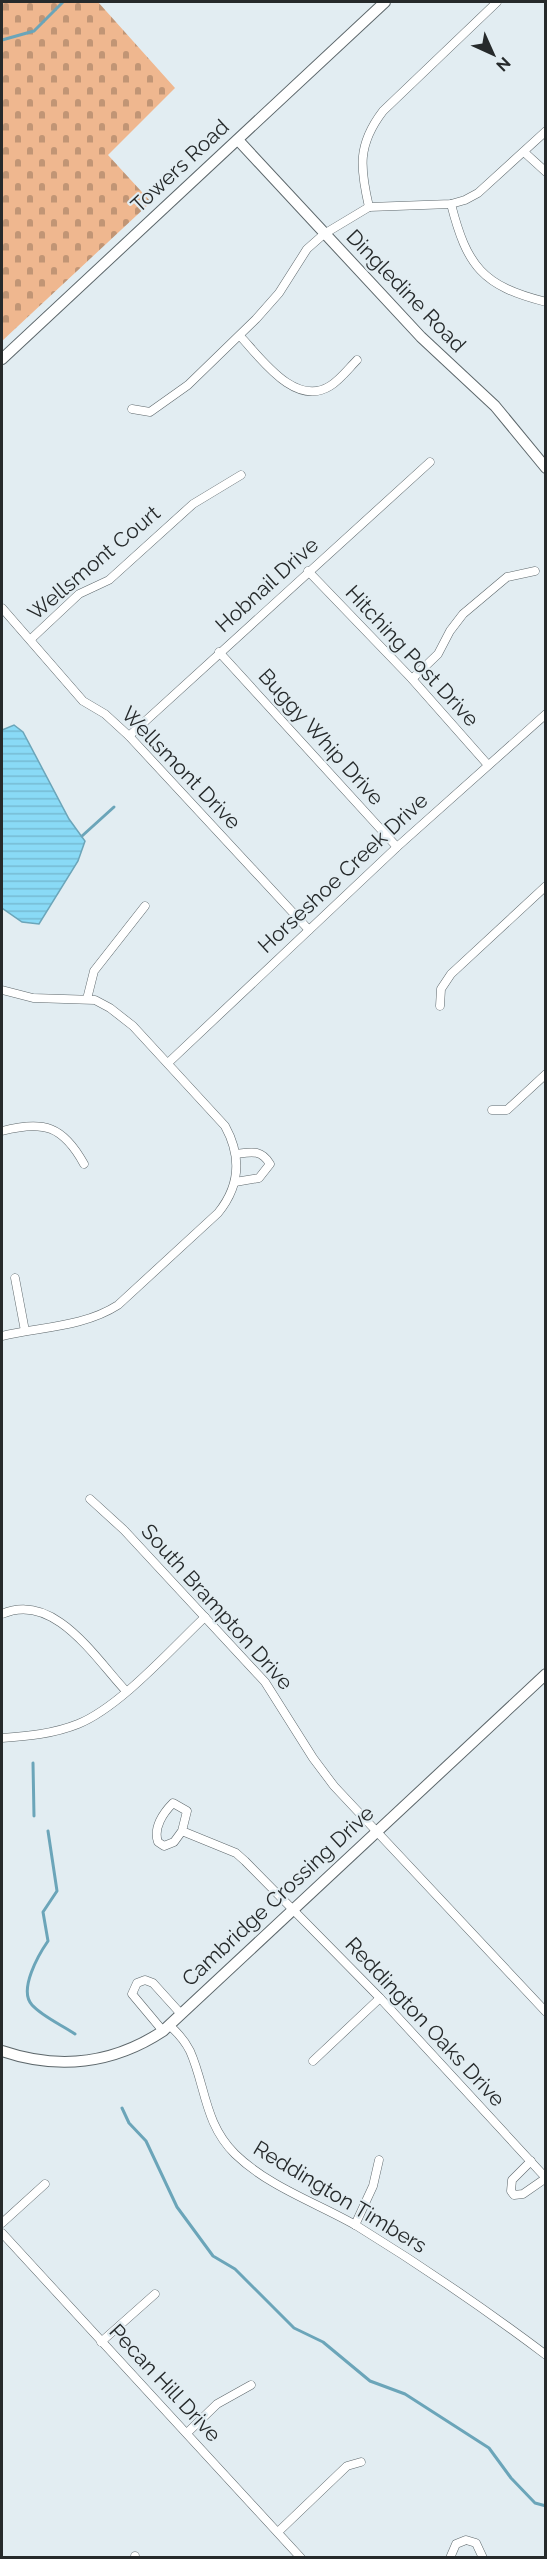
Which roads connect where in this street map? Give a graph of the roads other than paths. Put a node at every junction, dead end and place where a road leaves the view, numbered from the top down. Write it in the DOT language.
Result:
graph roads {
  1 [pos="385,2"];
  2 [pos="497,2"];
  3 [pos="546,131"];
  4 [pos="238,140"];
  5 [pos="524,152"];
  6 [pos="546,172"];
  7 [pos="451,204"];
  8 [pos="369,207"];
  9 [pos="324,234"];
  10 [pos="546,302"];
  11 [pos="240,336"];
  12 [pos="2,359"];
  13 [pos="357,360"];
  14 [pos="132,409"];
  15 [pos="430,462"];
  16 [pos="546,468"];
  17 [pos="241,475"];
  18 [pos="535,571"];
  19 [pos="308,572"];
  20 [pos="2,608"];
  21 [pos="31,639"];
  22 [pos="219,652"];
  23 [pos="412,679"];
  24 [pos="546,714"];
  25 [pos="129,736"];
  26 [pos="488,765"];
  27 [pos="397,847"];
  28 [pos="546,886"];
  29 [pos="145,906"];
  30 [pos="309,930"];
  31 [pos="2,990"];
  32 [pos="87,999"];
  33 [pos="440,1006"];
  34 [pos="168,1063"];
  35 [pos="546,1074"];
  36 [pos="492,1110"];
  37 [pos="2,1131"];
  38 [pos="236,1154"];
  39 [pos="84,1164"];
  40 [pos="235,1182"];
  41 [pos="15,1278"];
  42 [pos="26,1331"];
  43 [pos="2,1336"];
  44 [pos="90,1499"];
  45 [pos="2,1614"];
  46 [pos="205,1617"];
  47 [pos="543,1680"];
  48 [pos="126,1691"];
  49 [pos="2,1738"];
  50 [pos="378,1830"];
  51 [pos="182,1831"];
  52 [pos="291,1908"];
  53 [pos="380,1998"];
  54 [pos="546,2012"];
  55 [pos="181,2013"];
  56 [pos="167,2028"];
  57 [pos="2,2051"];
  58 [pos="313,2061"];
  59 [pos="380,2160"];
  60 [pos="531,2161"];
  61 [pos="546,2178"];
  62 [pos="45,2184"];
  63 [pos="2,2223"];
  64 [pos="355,2225"];
  65 [pos="2,2233"];
  66 [pos="155,2294"];
  67 [pos="101,2342"];
  68 [pos="545,2352"];
  69 [pos="251,2385"];
  70 [pos="187,2433"];
  71 [pos="361,2462"];
  72 [pos="278,2532"];
  73 [pos="301,2558"];
  74 [pos="450,2558"];
  75 [pos="483,2558"];
  1 -- 4 [label="street, Towers Road"];
  2 -- 8 [label="street"];
  3 -- 5 [label="street"];
  4 -- 9 [label="street, Dingledine Road"];
  4 -- 12 [label="street, Towers Road"];
  5 -- 6 [label="street"];
  5 -- 7 [label="street"];
  7 -- 8 [label="street"];
  7 -- 10 [label="street"];
  8 -- 9 [label="street"];
  9 -- 11 [label="street"];
  9 -- 16 [label="street, Dingledine Road"];
  11 -- 13 [label="street"];
  11 -- 14 [label="street"];
  15 -- 19 [label="street, Hobnail Drive"];
  17 -- 21 [label="street, Wellsmont Court"];
  18 -- 23 [label="street"];
  19 -- 22 [label="street, Hobnail Drive"];
  19 -- 23 [label="street, Hitching Post Drive"];
  20 -- 21 [label="street, Wellsmont Drive"];
  21 -- 25 [label="street, Wellsmont Drive"];
  22 -- 25 [label="street, Hobnail Drive"];
  22 -- 27 [label="street, Buggy Whip Drive"];
  23 -- 26 [label="street, Hitching Post Drive"];
  24 -- 26 [label="street, Horseshoe Creek Drive"];
  25 -- 30 [label="street, Wellsmont Drive"];
  26 -- 27 [label="street, Horseshoe Creek Drive"];
  27 -- 30 [label="street, Horseshoe Creek Drive"];
  28 -- 33 [label="street"];
  29 -- 32 [label="street"];
  30 -- 34 [label="street, Horseshoe Creek Drive"];
  31 -- 32 [label="street"];
  32 -- 34 [label="street"];
  34 -- 38 [label="street"];
  35 -- 36 [label="street"];
  37 -- 39 [label="street"];
  38 -- 40 [label="street"];
  38 -- 40 [label="street"];
  40 -- 42 [label="street"];
  41 -- 42 [label="street"];
  42 -- 43 [label="street"];
  44 -- 46 [label="street, South Brampton Drive"];
  45 -- 48 [label="street"];
  46 -- 48 [label="street"];
  46 -- 50 [label="street, South Brampton Drive"];
  47 -- 50 [label="street, Cambridge Crossing Drive"];
  48 -- 49 [label="street"];
  50 -- 52 [label="street, Cambridge Crossing Drive"];
  50 -- 54 [label="street, South Brampton Drive"];
  51 -- 51 [label="street"];
  51 -- 52 [label="street, Reddington Oaks Drive"];
  52 -- 53 [label="street, Reddington Oaks Drive"];
  52 -- 55 [label="street, Cambridge Crossing Drive"];
  53 -- 58 [label="street"];
  53 -- 60 [label="street, Reddington Oaks Drive"];
  55 -- 56 [label="street, Cambridge Crossing Drive"];
  55 -- 56 [label="street, Reddington Timbers"];
  56 -- 57 [label="street, Cambridge Crossing Drive"];
  56 -- 64 [label="street, Reddington Timbers"];
  59 -- 64 [label="street"];
  60 -- 61 [label="street, Reddington Oaks Drive"];
  60 -- 61 [label="street, Reddington Oaks Drive"];
  62 -- 63 [label="street"];
  64 -- 68 [label="street, Reddington Timbers"];
  65 -- 67 [label="street, Pecan Hill Drive"];
  66 -- 67 [label="street"];
  67 -- 70 [label="street, Pecan Hill Drive"];
  69 -- 70 [label="street"];
  70 -- 72 [label="street, Pecan Hill Drive"];
  71 -- 72 [label="street"];
  72 -- 73 [label="street, Pecan Hill Drive"];
  74 -- 75 [label="street"];
}
